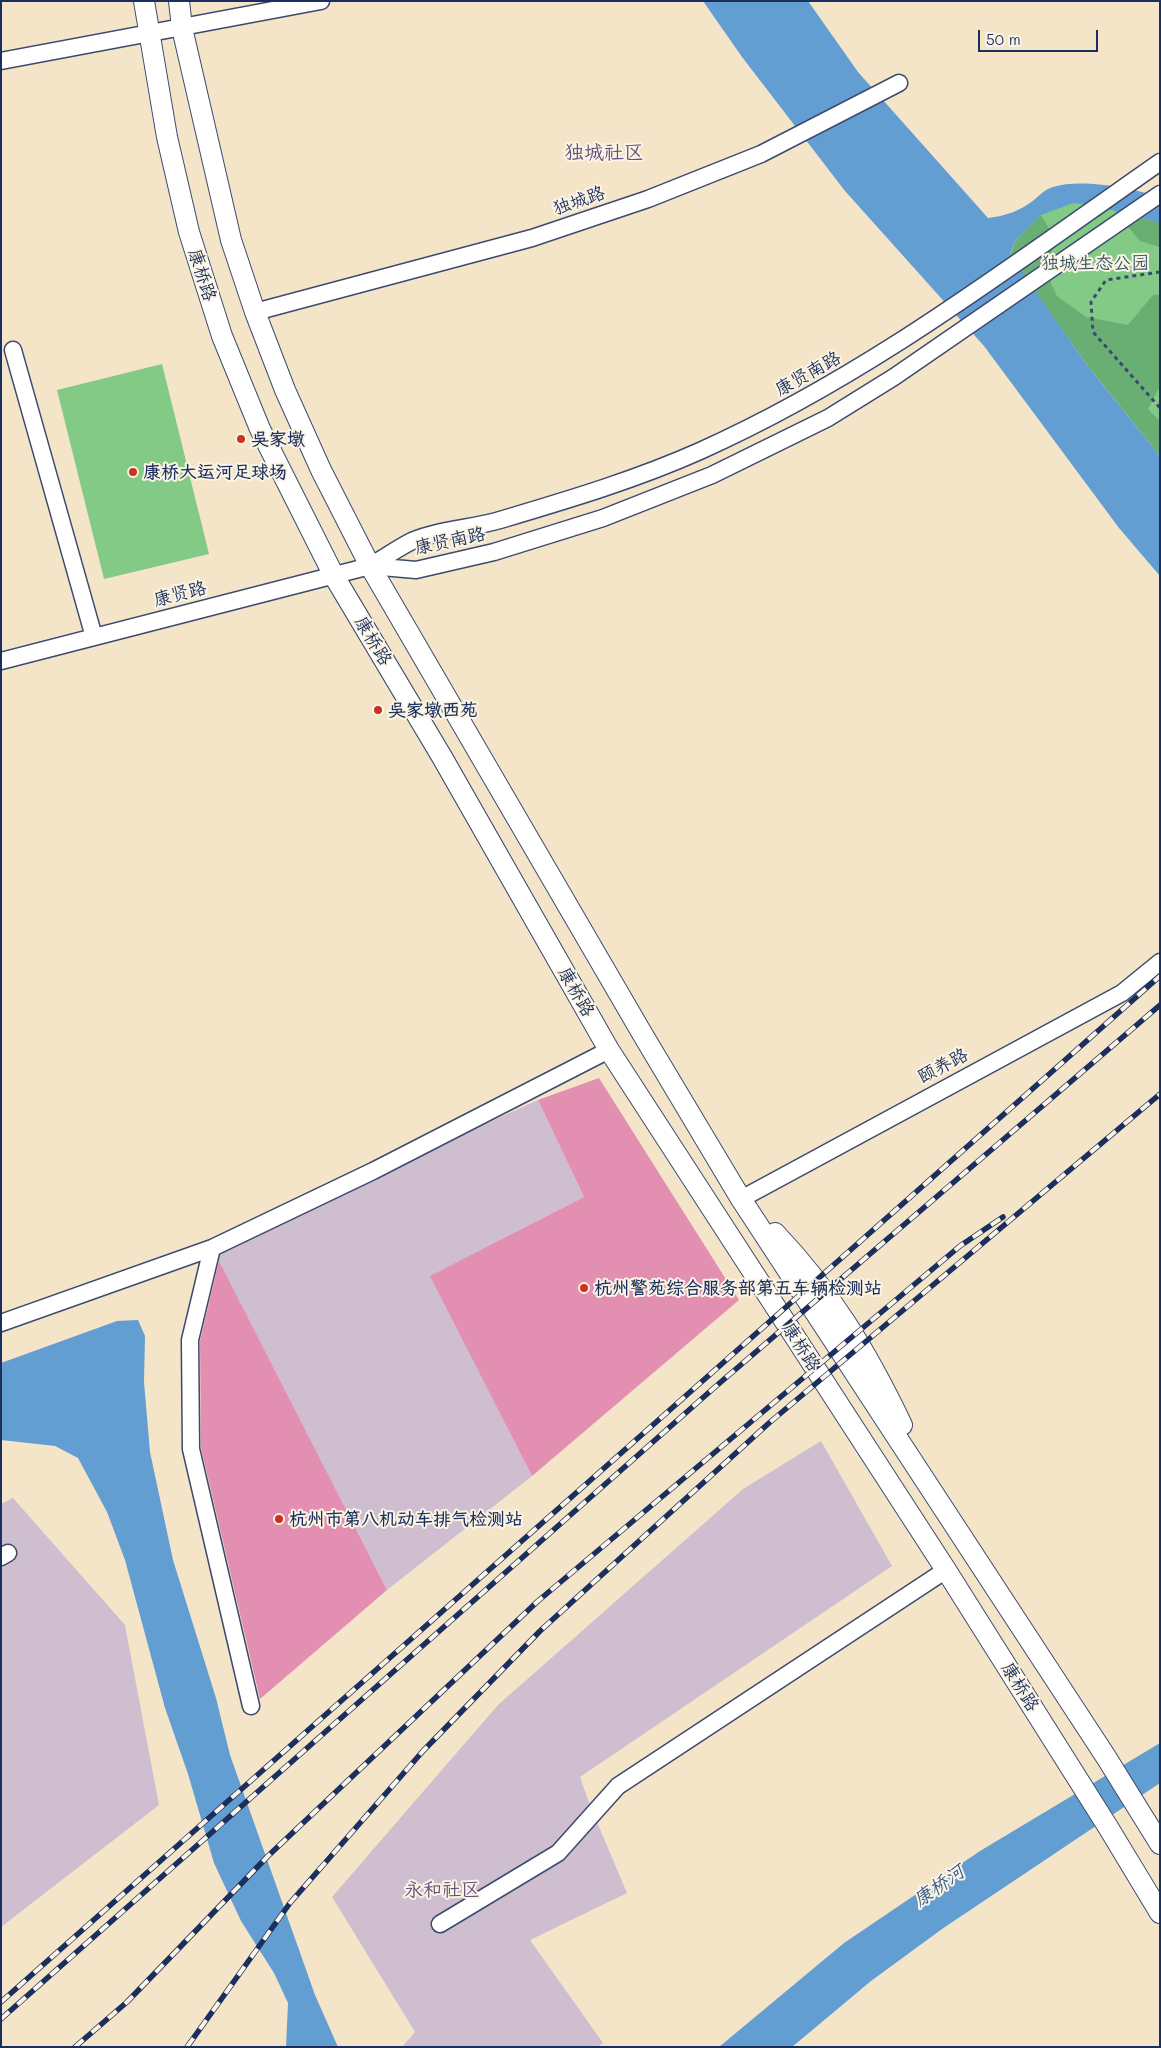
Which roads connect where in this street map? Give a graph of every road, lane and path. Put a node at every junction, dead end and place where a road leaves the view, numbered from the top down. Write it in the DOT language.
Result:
graph roads {
  1 [pos="144,1"];
  2 [pos="179,1"];
  3 [pos="321,1"];
  4 [pos="182,28"];
  5 [pos="148,33"];
  6 [pos="1,61"];
  7 [pos="899,83"];
  8 [pos="1160,162"];
  9 [pos="1160,194"];
  10 [pos="1160,272"];
  11 [pos="255,312"];
  12 [pos="12,350"];
  13 [pos="1160,408"];
  14 [pos="370,566"];
  15 [pos="334,576"];
  16 [pos="94,636"];
  17 [pos="1,661"];
  18 [pos="1160,962"];
  19 [pos="609,1050"];
  20 [pos="741,1199"];
  21 [pos="212,1248"];
  22 [pos="1,1323"];
  23 [pos="946,1570"];
  24 [pos="250,1706"];
  25 [pos="1160,1844"];
  26 [pos="1160,1913"];
  27 [pos="440,1924"];
  1 -- 5 [label="main road, 康桥路"];
  2 -- 4 [label="main road, 康桥路"];
  3 -- 4 [label="street"];
  4 -- 5 [label="street"];
  4 -- 11 [label="main road, 康桥路"];
  5 -- 6 [label="street"];
  5 -- 15 [label="main road, 康桥路"];
  7 -- 11 [label="street, 独城路"];
  8 -- 14 [label="street, 康贤南路"];
  9 -- 14 [label="street, 康贤南路"];
  10 -- 13 [label="path"];
  11 -- 14 [label="main road, 康桥路"];
  12 -- 16 [label="street"];
  14 -- 15 [label="street, 康贤路"];
  14 -- 20 [label="main road, 康桥路"];
  15 -- 16 [label="street, 康贤路"];
  15 -- 19 [label="main road, 康桥路"];
  16 -- 17 [label="street, 康贤路"];
  18 -- 20 [label="street, 颐养路"];
  19 -- 21 [label="street"];
  19 -- 23 [label="main road, 康桥路"];
  20 -- 25 [label="main road, 康桥路"];
  21 -- 22 [label="street"];
  21 -- 24 [label="street"];
  23 -- 26 [label="main road, 康桥路"];
  23 -- 27 [label="street"];
}
